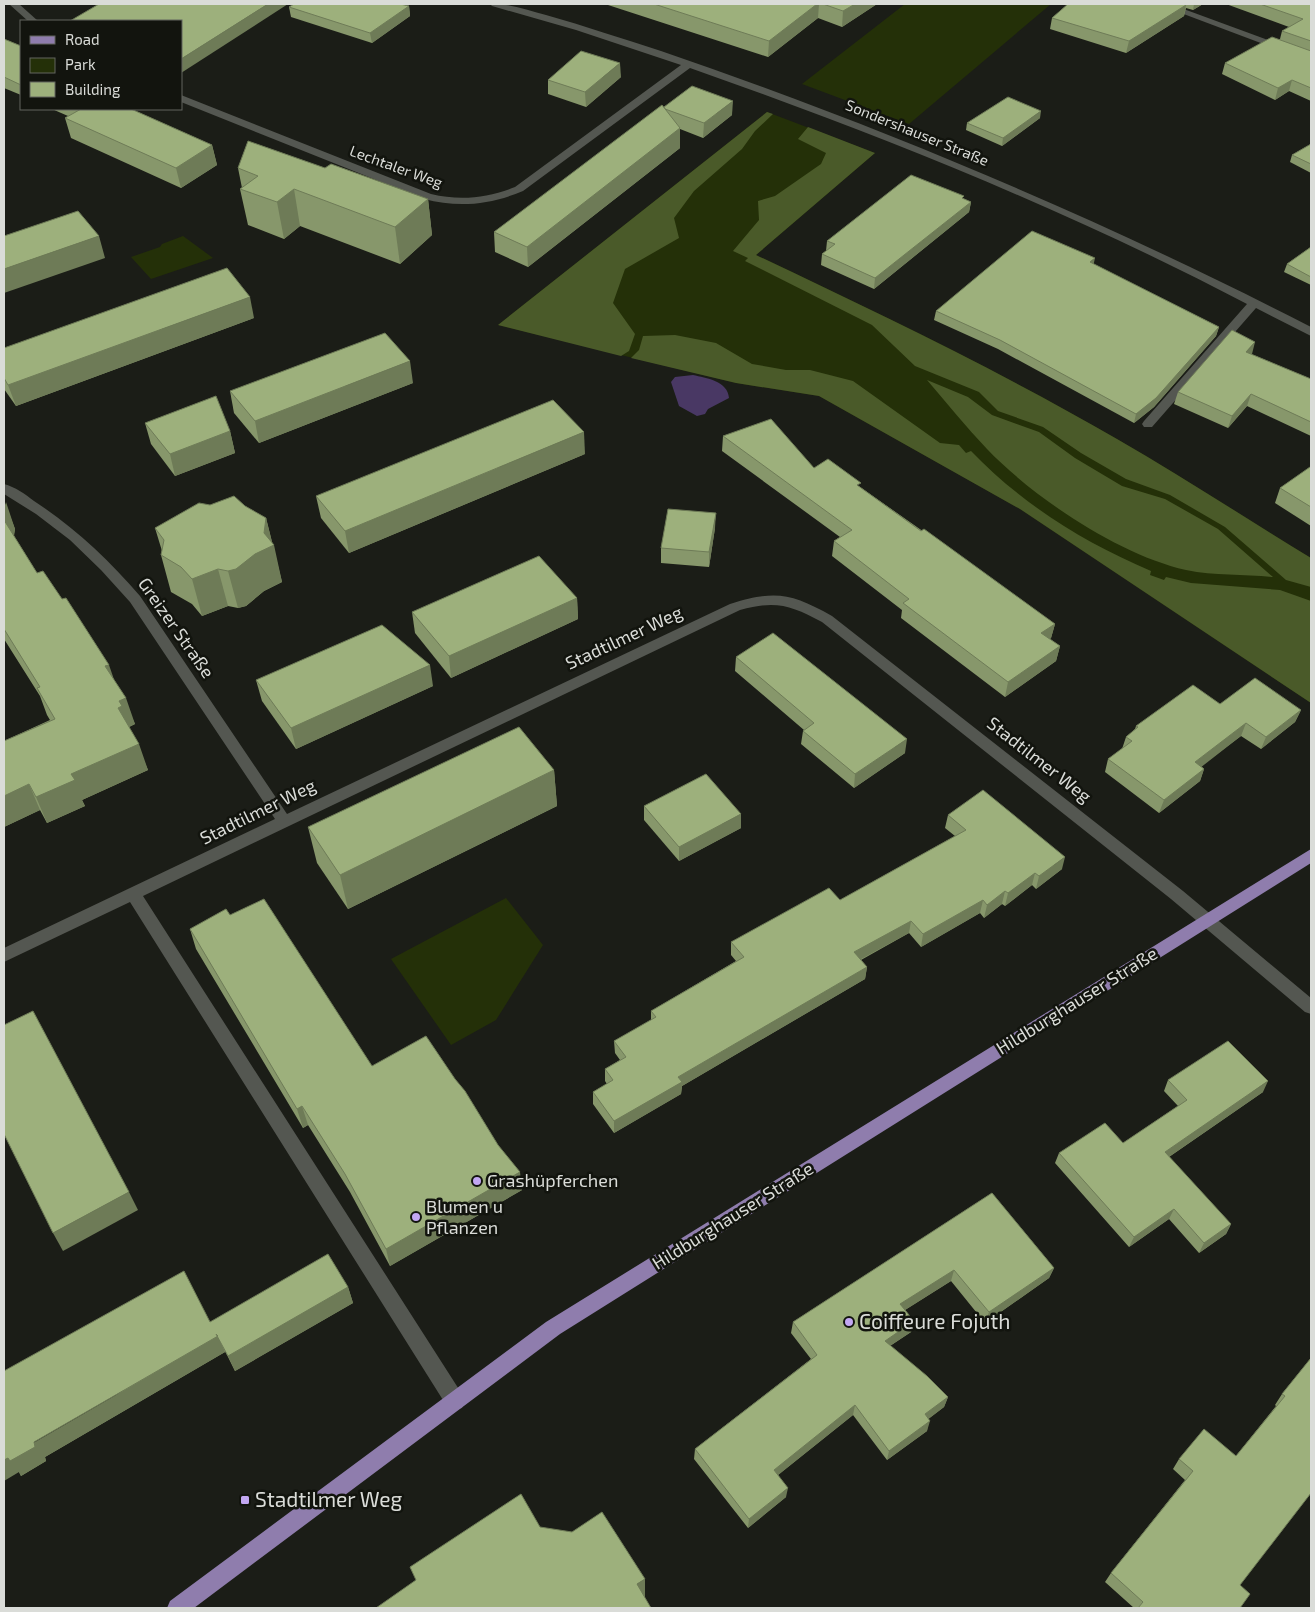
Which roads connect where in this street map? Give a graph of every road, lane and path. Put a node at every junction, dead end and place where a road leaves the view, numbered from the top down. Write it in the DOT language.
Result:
graph roads {
  1 [pos="14,4"];
  2 [pos="495,4"];
  3 [pos="1162,4"];
  4 [pos="32,20"];
  5 [pos="1311,59"];
  6 [pos="689,64"];
  7 [pos="182,98"];
  8 [pos="1255,302"];
  9 [pos="1311,332"];
  10 [pos="1148,424"];
  11 [pos="4,488"];
  12 [pos="284,821"];
  13 [pos="1311,856"];
  14 [pos="133,894"];
  15 [pos="1208,920"];
  16 [pos="4,955"];
  17 [pos="1311,1006"];
  18 [pos="455,1401"];
  19 [pos="177,1608"];
  1 -- 4 [label="street"];
  2 -- 6 [label="street, Sondershauser Straße"];
  3 -- 5 [label="street"];
  6 -- 7 [label="street, Lechtaler Weg"];
  6 -- 8 [label="street, Sondershauser Straße"];
  8 -- 9 [label="street, Sondershauser Straße"];
  8 -- 10 [label="street"];
  11 -- 12 [label="street, Greizer Straße"];
  12 -- 14 [label="street, Stadtilmer Weg"];
  12 -- 15 [label="street, Stadtilmer Weg"];
  13 -- 15 [label="main road, Hildburghauser Straße"];
  14 -- 16 [label="street, Stadtilmer Weg"];
  14 -- 18 [label="street"];
  15 -- 17 [label="street, Stadtilmer Weg"];
  15 -- 18 [label="main road, Hildburghauser Straße"];
  18 -- 19 [label="main road, Hildburghauser Straße"];
}
